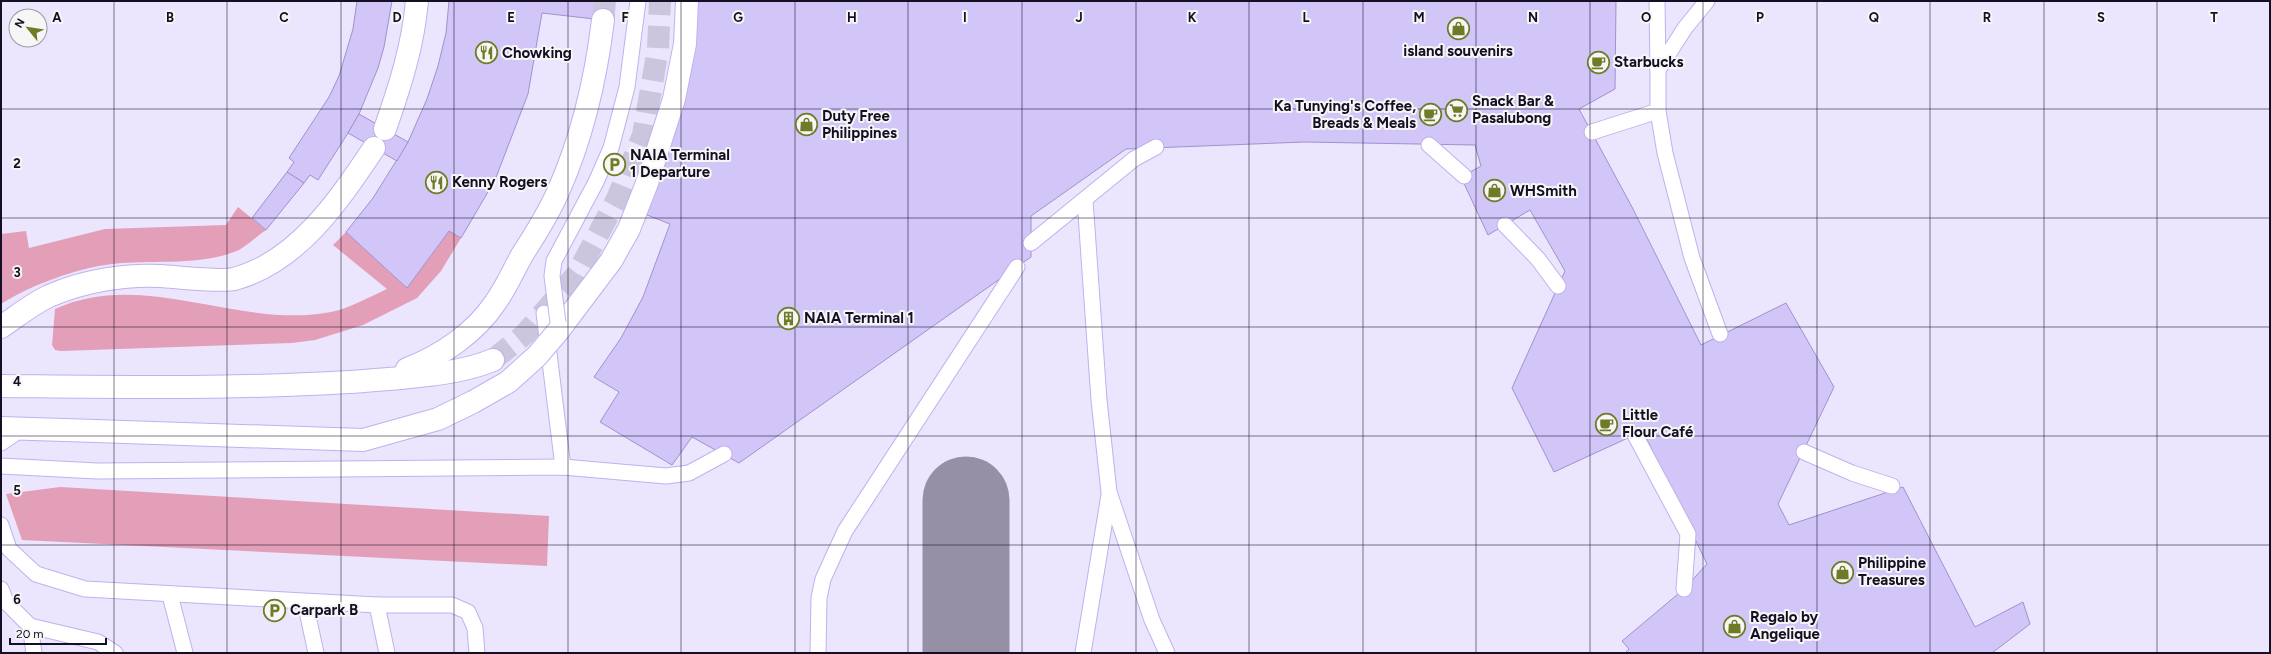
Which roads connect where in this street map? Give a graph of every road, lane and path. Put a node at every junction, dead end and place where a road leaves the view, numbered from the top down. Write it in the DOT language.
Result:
graph roads {
  1 [pos="417,1"];
  2 [pos="638,1"];
  3 [pos="687,1"];
  4 [pos="1657,1"];
  5 [pos="1707,1"];
  6 [pos="603,20"];
  7 [pos="1658,70"];
  8 [pos="1658,110"];
  9 [pos="385,129"];
  10 [pos="1592,132"];
  11 [pos="1429,144"];
  12 [pos="1156,147"];
  13 [pos="374,148"];
  14 [pos="1464,176"];
  15 [pos="1085,200"];
  16 [pos="1505,225"];
  17 [pos="1031,243"];
  18 [pos="1017,267"];
  19 [pos="1558,286"];
  20 [pos="544,313"];
  21 [pos="1,327"];
  22 [pos="559,330"];
  23 [pos="1720,334"];
  24 [pos="493,360"];
  25 [pos="380,380"];
  26 [pos="1,386"];
  27 [pos="1,428"];
  28 [pos="23,428"];
  29 [pos="1635,435"];
  30 [pos="1,443"];
  31 [pos="1804,452"];
  32 [pos="724,454"];
  33 [pos="1,466"];
  34 [pos="563,467"];
  35 [pos="1892,486"];
  36 [pos="1109,492"];
  37 [pos="1,525"];
  38 [pos="1,589"];
  39 [pos="1684,589"];
  40 [pos="170,595"];
  41 [pos="304,602"];
  42 [pos="377,606"];
  43 [pos="30,626"];
  44 [pos="34,653"];
  45 [pos="114,653"];
  46 [pos="185,653"];
  47 [pos="316,653"];
  48 [pos="387,653"];
  49 [pos="477,653"];
  50 [pos="818,653"];
  51 [pos="1083,653"];
  52 [pos="1166,653"];
  1 -- 9 [label="street"];
  2 -- 22 [label="lane, bridge"];
  3 -- 22 [label="street"];
  4 -- 7 [label="lane"];
  5 -- 7 [label="lane"];
  6 -- 25 [label="street"];
  7 -- 8 [label="lane"];
  8 -- 10 [label="lane"];
  8 -- 23 [label="lane"];
  11 -- 14 [label="lane"];
  12 -- 15 [label="lane"];
  13 -- 21 [label="street"];
  15 -- 17 [label="lane"];
  15 -- 36 [label="lane"];
  16 -- 19 [label="lane"];
  18 -- 50 [label="lane"];
  20 -- 34 [label="lane"];
  22 -- 28 [label="street, bridge"];
  24 -- 25 [label="street"];
  25 -- 26 [label="street"];
  27 -- 28 [label="street"];
  28 -- 30 [label="lane"];
  29 -- 39 [label="lane"];
  31 -- 35 [label="lane"];
  32 -- 34 [label="lane"];
  33 -- 34 [label="lane"];
  36 -- 51 [label="lane"];
  36 -- 52 [label="lane"];
  37 -- 40 [label="lane"];
  38 -- 43 [label="lane"];
  40 -- 41 [label="lane"];
  40 -- 46 [label="lane"];
  41 -- 42 [label="lane"];
  41 -- 47 [label="lane"];
  42 -- 48 [label="lane"];
  42 -- 49 [label="lane"];
  43 -- 44 [label="lane"];
  43 -- 45 [label="lane"];
}
